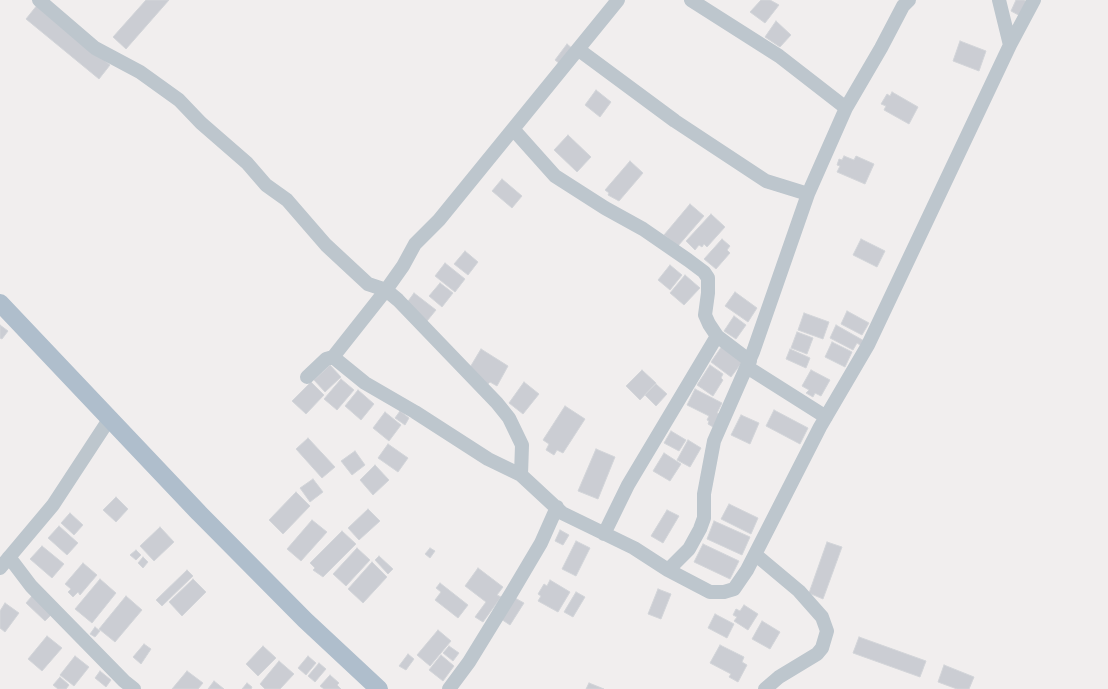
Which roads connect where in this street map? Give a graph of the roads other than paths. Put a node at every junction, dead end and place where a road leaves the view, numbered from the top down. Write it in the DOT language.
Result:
graph roads {
  1 [pos="39,0"];
  2 [pos="618,0"];
  3 [pos="692,0"];
  4 [pos="1000,0"];
  5 [pos="1034,0"];
  6 [pos="902,2"];
  7 [pos="1010,45"];
  8 [pos="579,50"];
  9 [pos="846,108"];
  10 [pos="514,130"];
  11 [pos="808,194"];
  12 [pos="386,290"];
  13 [pos="0,303"];
  14 [pos="717,336"];
  15 [pos="333,357"];
  16 [pos="748,364"];
  17 [pos="307,377"];
  18 [pos="826,417"];
  19 [pos="110,418"];
  20 [pos="521,474"];
  21 [pos="557,507"];
  22 [pos="604,534"];
  23 [pos="756,555"];
  24 [pos="4,562"];
  25 [pos="668,570"];
  26 [pos="134,689"];
  27 [pos="378,689"];
  28 [pos="450,689"];
  29 [pos="765,689"];
  1 -- 12 [label="street"];
  2 -- 8 [label="street"];
  3 -- 9 [label="street"];
  4 -- 7 [label="street"];
  5 -- 7 [label="street"];
  6 -- 9 [label="street"];
  7 -- 18 [label="street"];
  8 -- 10 [label="street"];
  8 -- 11 [label="street"];
  9 -- 11 [label="street"];
  10 -- 12 [label="street"];
  10 -- 14 [label="street"];
  11 -- 16 [label="street"];
  12 -- 15 [label="street"];
  12 -- 20 [label="street"];
  13 -- 19 [label="main road"];
  14 -- 16 [label="street"];
  14 -- 22 [label="street"];
  15 -- 17 [label="street"];
  15 -- 20 [label="street"];
  16 -- 18 [label="street"];
  16 -- 25 [label="street"];
  18 -- 23 [label="street"];
  19 -- 24 [label="street"];
  19 -- 27 [label="main road"];
  20 -- 21 [label="street"];
  21 -- 22 [label="street"];
  21 -- 28 [label="street"];
  22 -- 25 [label="street"];
  23 -- 25 [label="street"];
  23 -- 29 [label="street"];
  24 -- 26 [label="street"];
}
